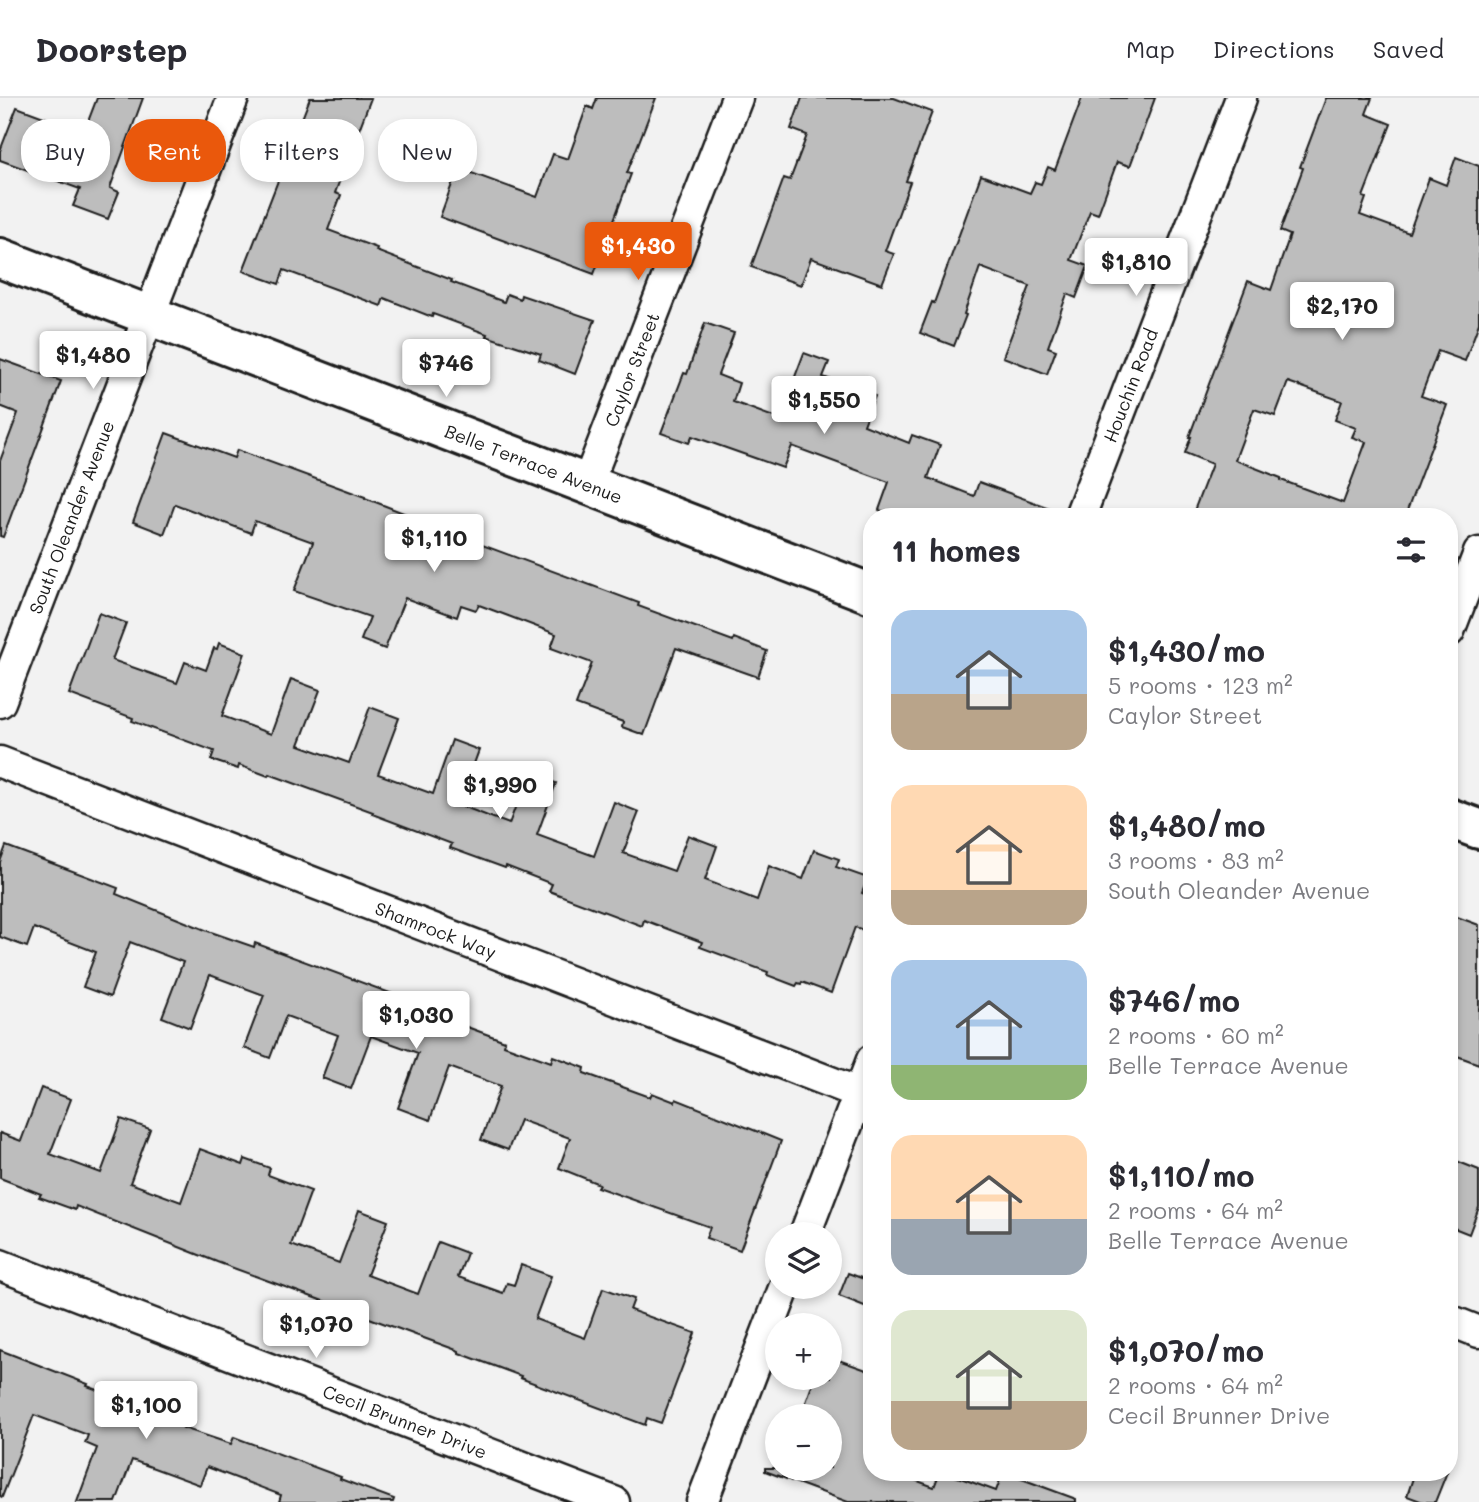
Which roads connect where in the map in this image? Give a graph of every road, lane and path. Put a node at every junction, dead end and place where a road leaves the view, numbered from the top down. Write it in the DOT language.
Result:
graph roads {
  1 [pos="233,98"];
  2 [pos="737,98"];
  3 [pos="1241,98"];
  4 [pos="0,258"];
  5 [pos="149,316"];
  6 [pos="587,485"];
  7 [pos="1083,508"];
  8 [pos="1479,553"];
  9 [pos="863,591"];
  10 [pos="1458,608"];
  11 [pos="3,685"];
  12 [pos="0,762"];
  13 [pos="1458,822"];
  14 [pos="1479,830"];
  15 [pos="863,1094"];
  16 [pos="863,1100"];
  17 [pos="810,1222"];
  18 [pos="0,1265"];
  19 [pos="780,1299"];
  20 [pos="1458,1324"];
  21 [pos="1479,1332"];
  22 [pos="614,1502"];
  23 [pos="702,1502"];
  1 -- 5 [label="street, South Oleander Avenue"];
  2 -- 6 [label="street, Caylor Street"];
  3 -- 7 [label="street, Houchin Road"];
  4 -- 5 [label="street, Belle Terrace Avenue"];
  5 -- 6 [label="street, Belle Terrace Avenue"];
  5 -- 11 [label="street, South Oleander Avenue"];
  6 -- 9 [label="street, Belle Terrace Avenue"];
  8 -- 10 [label="street"];
  12 -- 15 [label="street, Shamrock Way"];
  13 -- 14 [label="street"];
  16 -- 17 [label="street"];
  18 -- 22 [label="street, Cecil Brunner Drive"];
  19 -- 23 [label="street"];
  20 -- 21 [label="street"];
}
